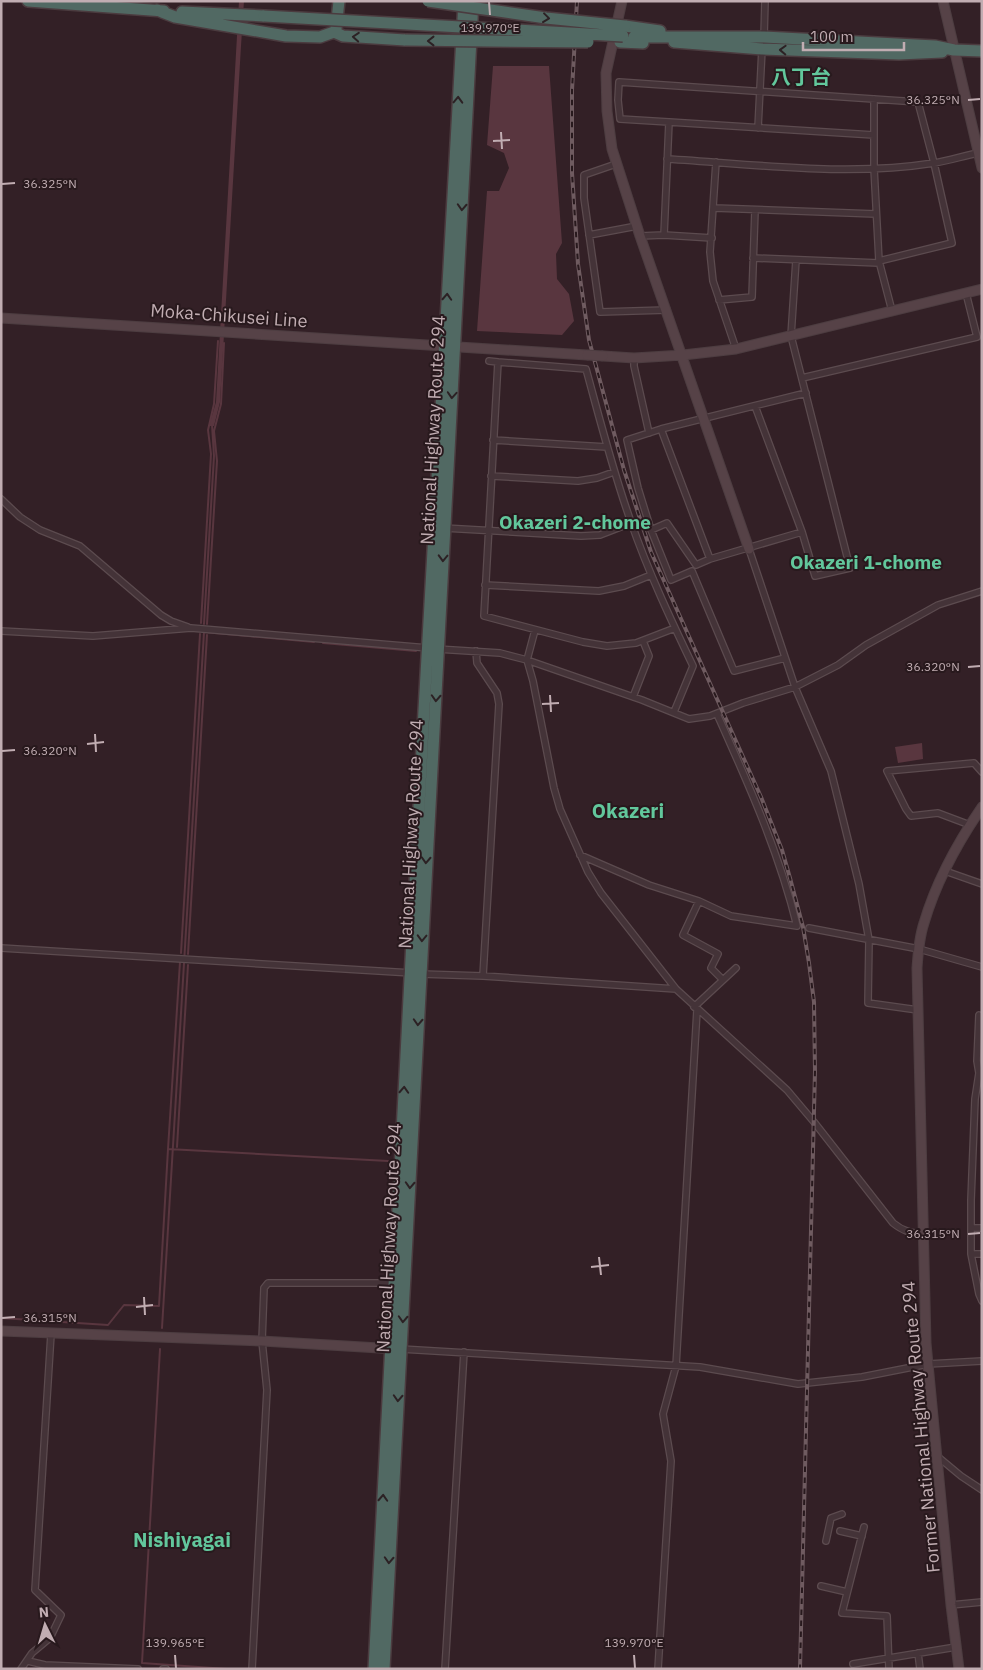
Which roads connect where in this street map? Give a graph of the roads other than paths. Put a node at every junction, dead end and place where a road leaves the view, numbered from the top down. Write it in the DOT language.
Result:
graph roads {
  1 [pos="28,1"];
  2 [pos="333,1"];
  3 [pos="339,1"];
  4 [pos="428,1"];
  5 [pos="464,1"];
  6 [pos="473,1"];
  7 [pos="622,1"];
  8 [pos="765,1"];
  9 [pos="943,1"];
  10 [pos="157,10"];
  11 [pos="334,32"];
  12 [pos="625,35"];
  13 [pos="764,37"];
  14 [pos="693,40"];
  15 [pos="762,49"];
  16 [pos="954,50"];
  17 [pos="982,51"];
  18 [pos="760,91"];
  19 [pos="874,99"];
  20 [pos="669,122"];
  21 [pos="758,128"];
  22 [pos="874,135"];
  23 [pos="978,152"];
  24 [pos="667,159"];
  25 [pos="716,162"];
  26 [pos="934,163"];
  27 [pos="616,164"];
  28 [pos="874,168"];
  29 [pos="982,168"];
  30 [pos="714,208"];
  31 [pos="755,210"];
  32 [pos="876,214"];
  33 [pos="637,226"];
  34 [pos="589,235"];
  35 [pos="664,235"];
  36 [pos="640,236"];
  37 [pos="712,238"];
  38 [pos="753,258"];
  39 [pos="796,260"];
  40 [pos="879,262"];
  41 [pos="982,289"];
  42 [pos="966,293"];
  43 [pos="719,300"];
  44 [pos="667,310"];
  45 [pos="892,311"];
  46 [pos="1,318"];
  47 [pos="791,336"];
  48 [pos="450,346"];
  49 [pos="736,349"];
  50 [pos="683,355"];
  51 [pos="634,358"];
  52 [pos="489,361"];
  53 [pos="498,362"];
  54 [pos="802,378"];
  55 [pos="806,393"];
  56 [pos="755,406"];
  57 [pos="704,420"];
  58 [pos="661,429"];
  59 [pos="649,433"];
  60 [pos="493,440"];
  61 [pos="607,447"];
  62 [pos="614,472"];
  63 [pos="491,476"];
  64 [pos="1,500"];
  65 [pos="631,523"];
  66 [pos="444,528"];
  67 [pos="488,530"];
  68 [pos="651,530"];
  69 [pos="802,532"];
  70 [pos="748,549"];
  71 [pos="710,559"];
  72 [pos="696,565"];
  73 [pos="692,571"];
  74 [pos="651,575"];
  75 [pos="486,586"];
  76 [pos="982,591"];
  77 [pos="190,628"];
  78 [pos="675,628"];
  79 [pos="535,630"];
  80 [pos="1,631"];
  81 [pos="643,641"];
  82 [pos="433,648"];
  83 [pos="476,651"];
  84 [pos="785,658"];
  85 [pos="527,660"];
  86 [pos="795,687"];
  87 [pos="633,697"];
  88 [pos="674,712"];
  89 [pos="717,714"];
  90 [pos="982,772"];
  91 [pos="982,807"];
  92 [pos="970,825"];
  93 [pos="580,855"];
  94 [pos="945,871"];
  95 [pos="982,884"];
  96 [pos="699,901"];
  97 [pos="809,928"];
  98 [pos="869,940"];
  99 [pos="1,948"];
  100 [pos="919,949"];
  101 [pos="982,967"];
  102 [pos="736,968"];
  103 [pos="415,973"];
  104 [pos="483,976"];
  105 [pos="723,980"];
  106 [pos="676,989"];
  107 [pos="696,1008"];
  108 [pos="918,1010"];
  109 [pos="982,1016"];
  110 [pos="980,1046"];
  111 [pos="980,1076"];
  112 [pos="975,1228"];
  113 [pos="982,1228"];
  114 [pos="924,1234"];
  115 [pos="975,1254"];
  116 [pos="982,1254"];
  117 [pos="394,1283"];
  118 [pos="982,1300"];
  119 [pos="1,1331"];
  120 [pos="51,1334"];
  121 [pos="262,1341"];
  122 [pos="396,1348"];
  123 [pos="464,1352"];
  124 [pos="982,1361"];
  125 [pos="928,1364"];
  126 [pos="676,1366"];
  127 [pos="937,1456"];
  128 [pos="982,1490"];
  129 [pos="842,1514"];
  130 [pos="864,1527"];
  131 [pos="840,1531"];
  132 [pos="862,1536"];
  133 [pos="826,1541"];
  134 [pos="821,1586"];
  135 [pos="847,1592"];
  136 [pos="982,1602"];
  137 [pos="951,1605"];
  138 [pos="956,1647"];
  139 [pos="918,1653"];
  140 [pos="889,1658"];
  141 [pos="28,1661"];
  142 [pos="853,1664"];
  143 [pos="20,1669"];
  144 [pos="138,1669"];
  145 [pos="252,1669"];
  146 [pos="374,1669"];
  147 [pos="384,1669"];
  148 [pos="445,1669"];
  149 [pos="658,1669"];
  150 [pos="889,1669"];
  151 [pos="920,1669"];
  152 [pos="959,1669"];
  1 -- 10 [label="highway"];
  2 -- 11 [label="highway"];
  3 -- 11 [label="highway"];
  4 -- 12 [label="highway, one-way, bridge"];
  48 -- 5 [label="highway, National Highway Route 294, one-way"];
  6 -- 48 [label="highway, National Highway Route 294, one-way"];
  7 -- 27 [label="street"];
  8 -- 13 [label="street"];
  9 -- 16 [label="street"];
  10 -- 11 [label="highway"];
  10 -- 12 [label="highway, bridge"];
  12 -- 11 [label="highway, one-way, bridge"];
  12 -- 14 [label="highway"];
  12 -- 14 [label="highway"];
  13 -- 14 [label="highway"];
  13 -- 16 [label="highway"];
  14 -- 15 [label="highway"];
  16 -- 15 [label="highway, one-way"];
  15 -- 18 [label="street"];
  16 -- 17 [label="highway"];
  16 -- 23 [label="street"];
  18 -- 19 [label="street"];
  18 -- 20 [label="street"];
  18 -- 21 [label="street"];
  19 -- 22 [label="street"];
  19 -- 26 [label="street"];
  20 -- 21 [label="street"];
  20 -- 24 [label="street"];
  21 -- 22 [label="street"];
  22 -- 28 [label="street"];
  23 -- 26 [label="street"];
  23 -- 29 [label="street"];
  24 -- 25 [label="street"];
  24 -- 35 [label="street"];
  25 -- 28 [label="street"];
  25 -- 30 [label="street"];
  26 -- 28 [label="street"];
  26 -- 40 [label="street"];
  27 -- 33 [label="street"];
  27 -- 34 [label="street"];
  28 -- 32 [label="street"];
  30 -- 31 [label="street"];
  30 -- 37 [label="street"];
  31 -- 32 [label="street"];
  31 -- 38 [label="street"];
  32 -- 40 [label="street"];
  33 -- 34 [label="street"];
  33 -- 36 [label="street"];
  34 -- 44 [label="street"];
  35 -- 36 [label="street"];
  35 -- 37 [label="street"];
  36 -- 44 [label="street"];
  37 -- 43 [label="street"];
  38 -- 39 [label="street"];
  38 -- 43 [label="street"];
  39 -- 40 [label="street"];
  39 -- 47 [label="street"];
  40 -- 45 [label="street"];
  41 -- 42 [label="street, Moka-Chikusei Line"];
  42 -- 45 [label="street, Moka-Chikusei Line"];
  42 -- 54 [label="street"];
  43 -- 49 [label="street"];
  44 -- 50 [label="street"];
  45 -- 47 [label="street, Moka-Chikusei Line"];
  46 -- 48 [label="street, Moka-Chikusei Line"];
  47 -- 49 [label="street, Moka-Chikusei Line"];
  47 -- 54 [label="street"];
  48 -- 51 [label="street, Moka-Chikusei Line, bridge"];
  48 -- 66 [label="highway, National Highway Route 294, one-way"];
  48 -- 82 [label="highway, National Highway Route 294"];
  49 -- 50 [label="street, Moka-Chikusei Line"];
  50 -- 51 [label="street, Moka-Chikusei Line"];
  50 -- 57 [label="street"];
  51 -- 59 [label="street"];
  52 -- 53 [label="street"];
  53 -- 60 [label="street"];
  53 -- 61 [label="street"];
  54 -- 55 [label="street"];
  55 -- 56 [label="street"];
  55 -- 69 [label="street"];
  56 -- 57 [label="street"];
  56 -- 69 [label="street"];
  57 -- 58 [label="street"];
  57 -- 70 [label="street"];
  58 -- 59 [label="street"];
  58 -- 71 [label="street"];
  59 -- 68 [label="street"];
  60 -- 61 [label="street"];
  60 -- 63 [label="street"];
  61 -- 62 [label="street"];
  62 -- 63 [label="street"];
  62 -- 65 [label="street"];
  63 -- 67 [label="street"];
  64 -- 77 [label="street"];
  65 -- 67 [label="street"];
  65 -- 74 [label="street"];
  66 -- 67 [label="street"];
  66 -- 82 [label="highway, National Highway Route 294, one-way"];
  67 -- 75 [label="street"];
  68 -- 72 [label="street"];
  68 -- 73 [label="street"];
  69 -- 70 [label="street"];
  70 -- 71 [label="street"];
  70 -- 84 [label="street"];
  71 -- 72 [label="street"];
  72 -- 73 [label="street"];
  73 -- 84 [label="street"];
  74 -- 75 [label="street"];
  74 -- 78 [label="street"];
  75 -- 79 [label="street"];
  76 -- 86 [label="street"];
  77 -- 80 [label="street"];
  77 -- 82 [label="street"];
  78 -- 81 [label="street"];
  78 -- 88 [label="street"];
  79 -- 81 [label="street"];
  79 -- 85 [label="street"];
  81 -- 87 [label="street"];
  82 -- 83 [label="street"];
  82 -- 103 [label="highway, National Highway Route 294"];
  83 -- 85 [label="street"];
  83 -- 104 [label="street"];
  84 -- 86 [label="street"];
  85 -- 87 [label="street"];
  85 -- 93 [label="street"];
  86 -- 89 [label="street"];
  86 -- 98 [label="street"];
  87 -- 88 [label="street"];
  88 -- 89 [label="street"];
  89 -- 96 [label="street"];
  90 -- 92 [label="street"];
  91 -- 92 [label="street, Former National Highway Route 294"];
  92 -- 94 [label="street, Former National Highway Route 294"];
  93 -- 96 [label="street"];
  93 -- 106 [label="street"];
  94 -- 95 [label="street"];
  94 -- 100 [label="street, Former National Highway Route 294"];
  96 -- 105 [label="street"];
  97 -- 98 [label="street"];
  98 -- 100 [label="street"];
  98 -- 108 [label="street"];
  99 -- 103 [label="street"];
  100 -- 101 [label="street"];
  100 -- 108 [label="street, Former National Highway Route 294"];
  102 -- 105 [label="street"];
  103 -- 104 [label="street"];
  117 -- 103 [label="highway, National Highway Route 294, one-way"];
  103 -- 122 [label="highway, National Highway Route 294, one-way"];
  104 -- 106 [label="street"];
  105 -- 107 [label="street"];
  106 -- 107 [label="street"];
  107 -- 114 [label="street"];
  107 -- 126 [label="street"];
  108 -- 114 [label="street, Former National Highway Route 294"];
  109 -- 110 [label="street"];
  110 -- 111 [label="street"];
  111 -- 118 [label="street"];
  112 -- 113 [label="street"];
  114 -- 125 [label="street, Former National Highway Route 294"];
  115 -- 116 [label="street"];
  117 -- 121 [label="street"];
  117 -- 122 [label="highway, National Highway Route 294"];
  119 -- 120 [label="street"];
  120 -- 121 [label="street"];
  120 -- 141 [label="street"];
  121 -- 122 [label="street"];
  121 -- 145 [label="street"];
  122 -- 123 [label="street"];
  146 -- 122 [label="highway, National Highway Route 294, one-way"];
  122 -- 147 [label="highway, National Highway Route 294, one-way"];
  123 -- 126 [label="street"];
  123 -- 148 [label="street"];
  124 -- 125 [label="street"];
  125 -- 126 [label="street"];
  125 -- 127 [label="street, Former National Highway Route 294"];
  126 -- 149 [label="street"];
  127 -- 128 [label="street"];
  127 -- 137 [label="street, Former National Highway Route 294"];
  129 -- 133 [label="street"];
  130 -- 132 [label="street"];
  131 -- 132 [label="street"];
  132 -- 135 [label="street"];
  134 -- 135 [label="street"];
  135 -- 140 [label="street"];
  136 -- 137 [label="street"];
  137 -- 138 [label="street, Former National Highway Route 294"];
  138 -- 139 [label="street"];
  138 -- 152 [label="street, Former National Highway Route 294"];
  139 -- 140 [label="street"];
  139 -- 151 [label="street"];
  140 -- 142 [label="street"];
  140 -- 150 [label="street"];
  141 -- 143 [label="street"];
  141 -- 144 [label="street"];
}
